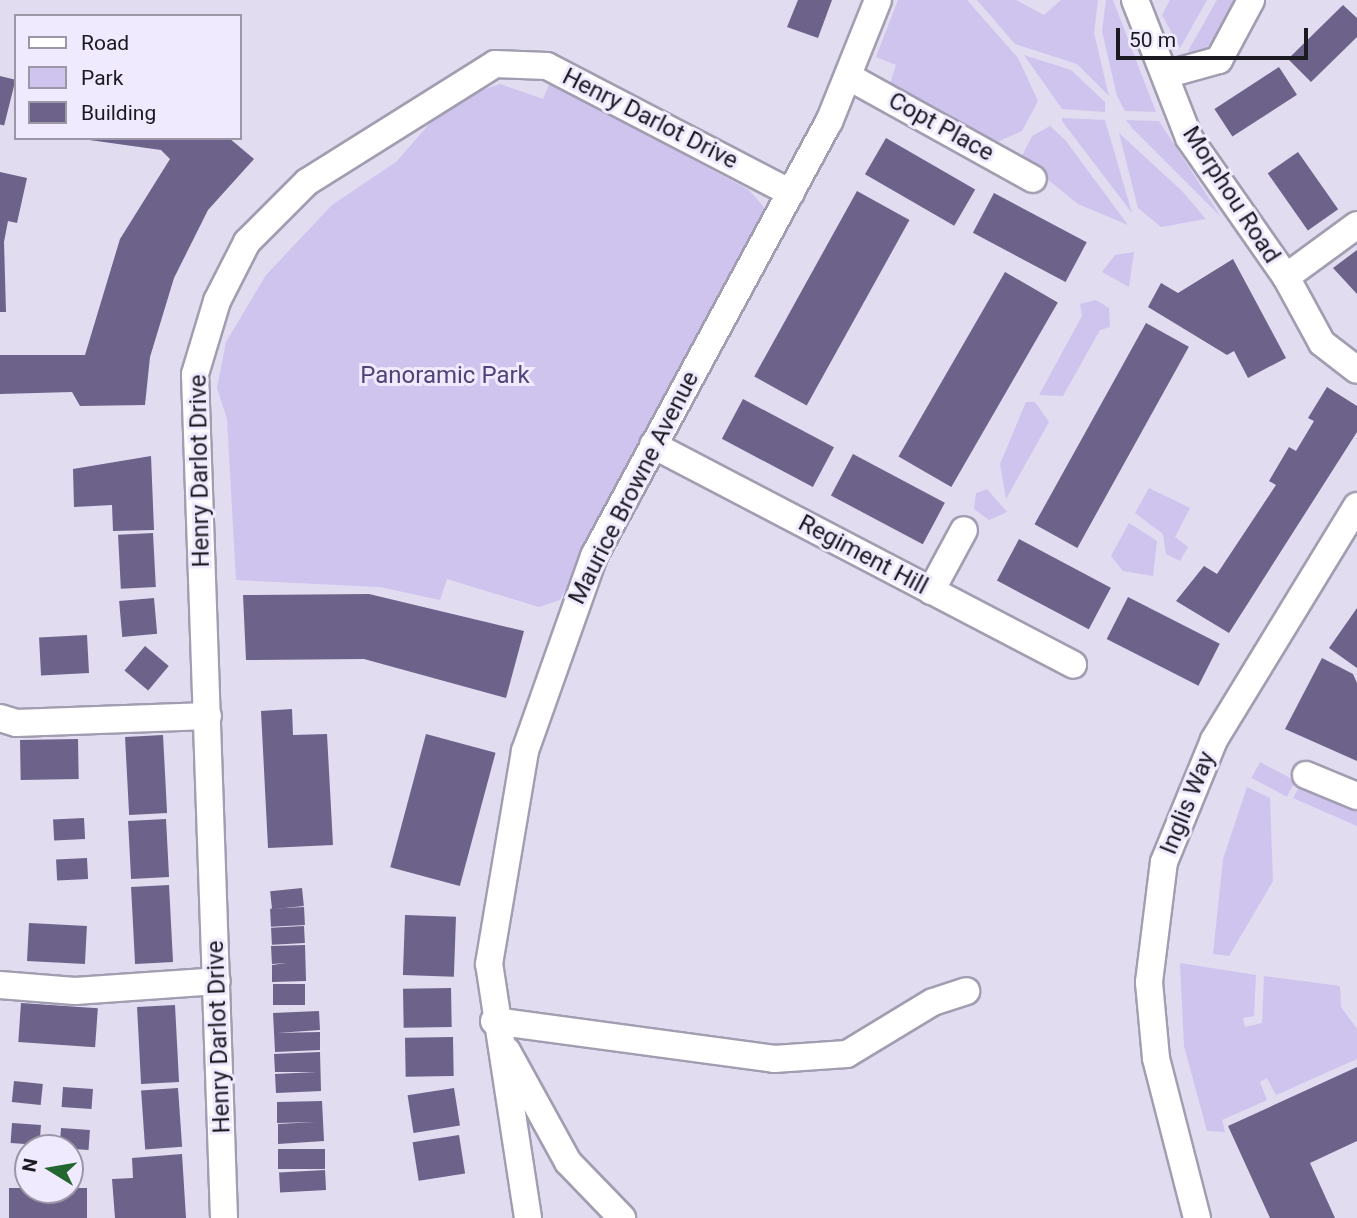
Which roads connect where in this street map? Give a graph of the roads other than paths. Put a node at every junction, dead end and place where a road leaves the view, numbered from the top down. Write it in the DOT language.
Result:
graph roads {
  1 [pos="878,0"];
  2 [pos="1135,0"];
  3 [pos="1251,0"];
  4 [pos="1165,75"];
  5 [pos="849,77"];
  6 [pos="1033,178"];
  7 [pos="791,193"];
  8 [pos="1357,225"];
  9 [pos="1286,277"];
  10 [pos="1357,370"];
  11 [pos="653,445"];
  12 [pos="1357,506"];
  13 [pos="964,530"];
  14 [pos="930,591"];
  15 [pos="1073,665"];
  16 [pos="208,716"];
  17 [pos="0,718"];
  18 [pos="1306,775"];
  19 [pos="1357,796"];
  20 [pos="217,981"];
  21 [pos="0,985"];
  22 [pos="966,992"];
  23 [pos="494,1021"];
  24 [pos="224,1218"];
  25 [pos="528,1218"];
  26 [pos="622,1218"];
  27 [pos="1198,1218"];
  1 -- 5 [label="street, Maurice Browne Avenue"];
  2 -- 4 [label="street, Morphou Road"];
  3 -- 4 [label="street"];
  4 -- 9 [label="street, Morphou Road"];
  5 -- 6 [label="street, Copt Place"];
  5 -- 7 [label="street, Maurice Browne Avenue"];
  7 -- 11 [label="street, Maurice Browne Avenue"];
  7 -- 16 [label="street, Henry Darlot Drive"];
  8 -- 9 [label="street"];
  9 -- 10 [label="street, Morphou Road"];
  11 -- 14 [label="street, Regiment Hill"];
  11 -- 23 [label="street, Maurice Browne Avenue"];
  12 -- 27 [label="street, Inglis Way"];
  13 -- 14 [label="street"];
  14 -- 15 [label="street, Regiment Hill"];
  16 -- 17 [label="street"];
  16 -- 20 [label="street, Henry Darlot Drive"];
  18 -- 19 [label="street"];
  20 -- 21 [label="street"];
  20 -- 24 [label="street, Henry Darlot Drive"];
  22 -- 23 [label="street"];
  23 -- 25 [label="street, Maurice Browne Avenue"];
  23 -- 26 [label="street"];
}
